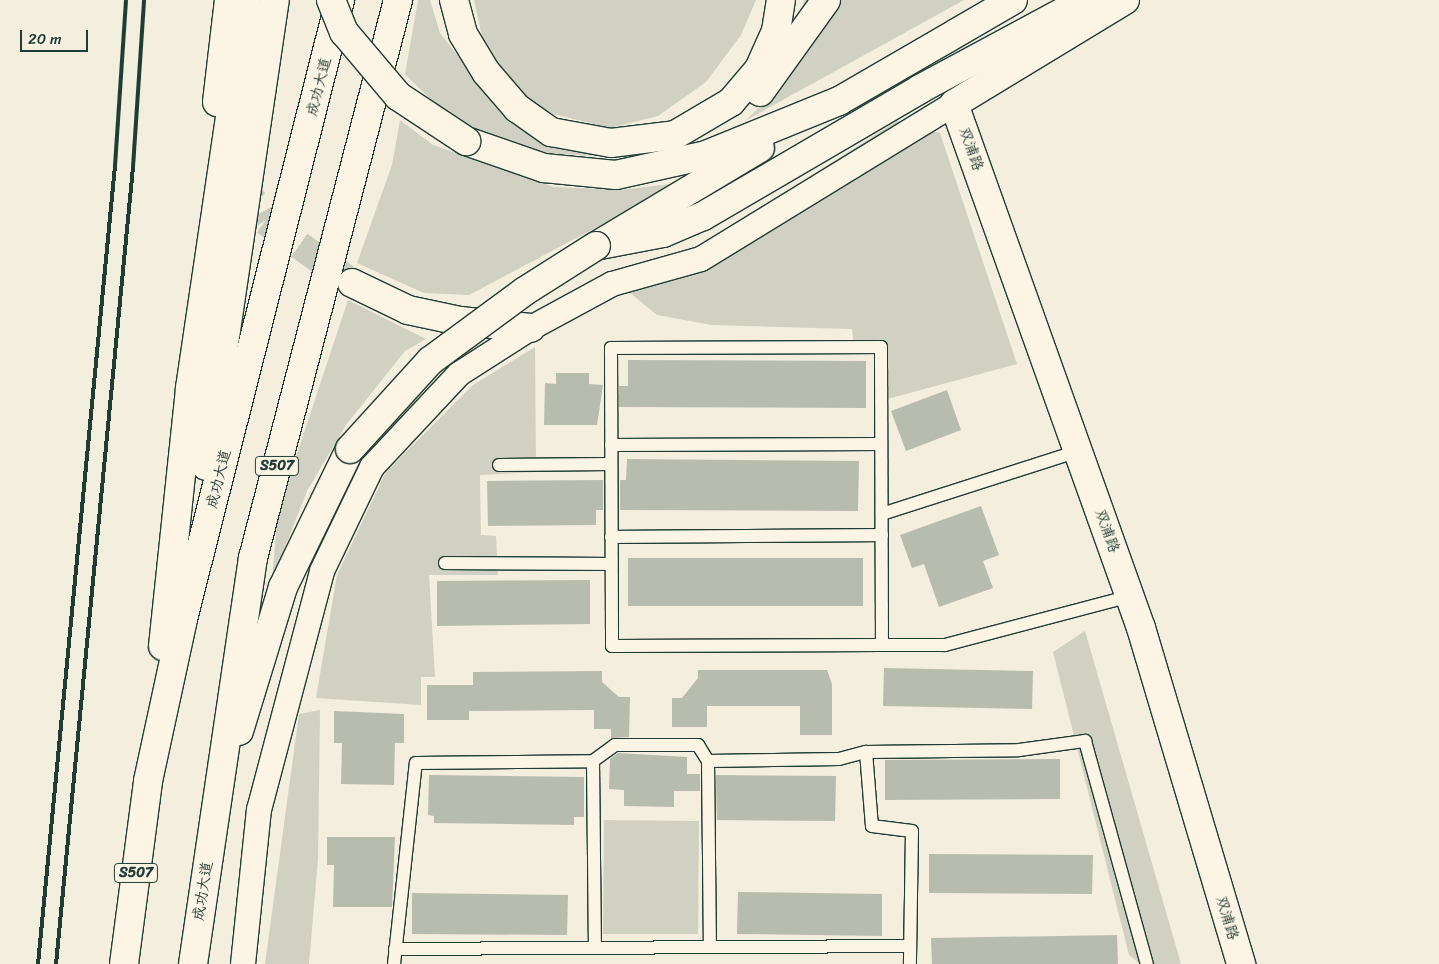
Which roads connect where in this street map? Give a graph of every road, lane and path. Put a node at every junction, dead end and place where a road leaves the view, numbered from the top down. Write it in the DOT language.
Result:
graph roads {
  1 [pos="229,0"];
  2 [pos="247,0"];
  3 [pos="275,0"];
  4 [pos="331,0"];
  5 [pos="340,0"];
  6 [pos="398,0"];
  7 [pos="454,0"];
  8 [pos="781,0"];
  9 [pos="826,0"];
  10 [pos="1014,0"];
  11 [pos="1084,0"];
  12 [pos="1125,0"];
  13 [pos="839,101"];
  14 [pos="954,104"];
  15 [pos="224,107"];
  16 [pos="616,175"];
  17 [pos="596,246"];
  18 [pos="352,283"];
  19 [pos="531,328"];
  20 [pos="881,444"];
  21 [pos="611,445"];
  22 [pos="1078,451"];
  23 [pos="611,464"];
  24 [pos="499,465"];
  25 [pos="882,514"];
  26 [pos="882,535"];
  27 [pos="611,537"];
  28 [pos="445,563"];
  29 [pos="611,564"];
  30 [pos="1130,596"];
  31 [pos="184,619"];
  32 [pos="882,645"];
  33 [pos="866,752"];
  34 [pos="708,760"];
  35 [pos="593,761"];
  36 [pos="220,779"];
  37 [pos="148,781"];
  38 [pos="910,946"];
  39 [pos="710,947"];
  40 [pos="595,948"];
  41 [pos="395,949"];
  42 [pos="194,956"];
  43 [pos="124,964"];
  44 [pos="243,964"];
  45 [pos="394,964"];
  46 [pos="910,964"];
  47 [pos="1147,964"];
  48 [pos="1241,964"];
  1 -- 15 [label="main road"];
  2 -- 15 [label="main road"];
  3 -- 31 [label="main road"];
  4 -- 16 [label="main road, bridge"];
  5 -- 31 [label="main road, 成功大道 / S507"];
  6 -- 36 [label="main road, 成功大道 / S507"];
  7 -- 8 [label="main road"];
  9 -- 16 [label="main road"];
  10 -- 13 [label="main road"];
  11 -- 17 [label="main road"];
  12 -- 14 [label="main road"];
  13 -- 16 [label="main road"];
  13 -- 17 [label="main road"];
  14 -- 19 [label="street"];
  14 -- 22 [label="main road, 双浦路"];
  15 -- 37 [label="main road"];
  17 -- 36 [label="main road, bridge"];
  18 -- 19 [label="main road"];
  19 -- 44 [label="street"];
  20 -- 21 [label="lane"];
  20 -- 21 [label="lane"];
  20 -- 25 [label="lane"];
  21 -- 23 [label="lane"];
  22 -- 25 [label="lane"];
  22 -- 30 [label="main road, 双浦路"];
  23 -- 24 [label="lane"];
  23 -- 27 [label="lane"];
  25 -- 26 [label="lane"];
  26 -- 27 [label="lane"];
  26 -- 32 [label="lane"];
  27 -- 29 [label="lane"];
  28 -- 29 [label="lane"];
  29 -- 32 [label="lane"];
  30 -- 32 [label="lane"];
  30 -- 48 [label="main road, 双浦路"];
  31 -- 37 [label="main road, 成功大道 / S507"];
  33 -- 34 [label="lane"];
  33 -- 38 [label="lane"];
  33 -- 47 [label="lane"];
  34 -- 35 [label="lane"];
  34 -- 39 [label="lane"];
  35 -- 40 [label="lane"];
  35 -- 41 [label="lane"];
  36 -- 42 [label="main road, 成功大道 / S507"];
  37 -- 43 [label="main road, 成功大道 / S507"];
  38 -- 39 [label="lane"];
  38 -- 46 [label="lane"];
  39 -- 40 [label="lane"];
  40 -- 41 [label="lane"];
  41 -- 45 [label="lane"];
}
